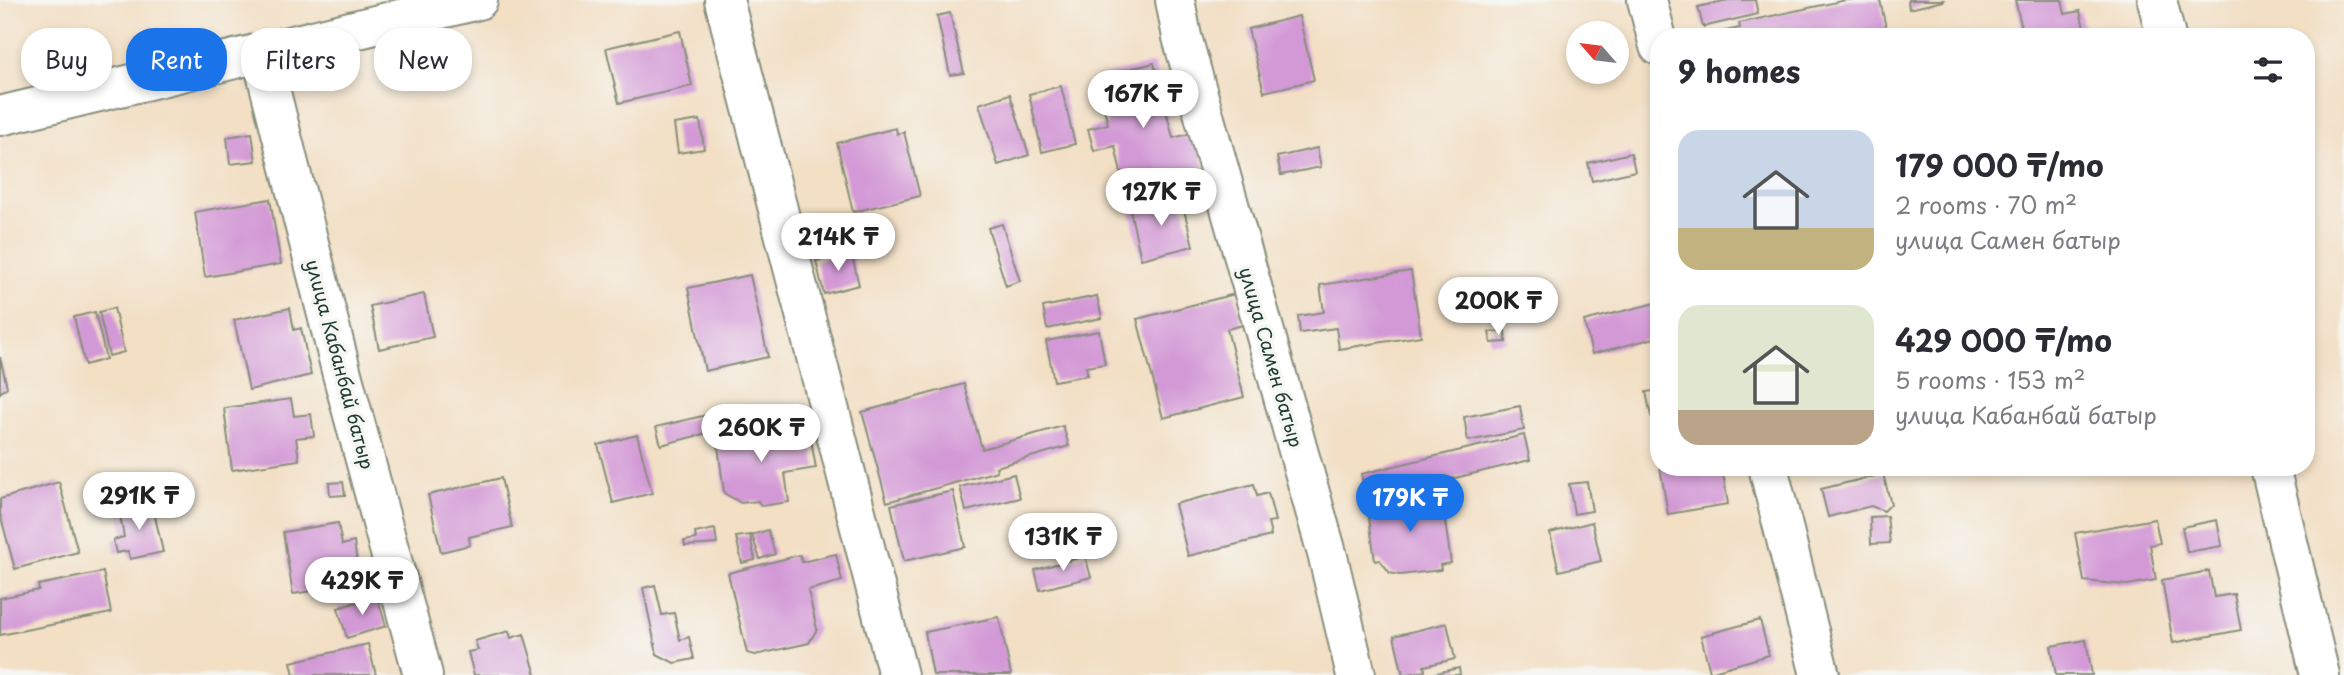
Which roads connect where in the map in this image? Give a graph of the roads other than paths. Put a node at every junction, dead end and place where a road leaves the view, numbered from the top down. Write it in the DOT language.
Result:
graph roads {
  1 [pos="478,0"];
  2 [pos="724,0"];
  3 [pos="1175,0"];
  4 [pos="1647,0"];
  5 [pos="2157,0"];
  6 [pos="360,28"];
  7 [pos="1654,28"];
  8 [pos="2164,28"];
  9 [pos="241,57"];
  10 [pos="271,91"];
  11 [pos="0,116"];
  12 [pos="1770,476"];
  13 [pos="2272,476"];
  14 [pos="423,675"];
  15 [pos="898,675"];
  16 [pos="1356,675"];
  17 [pos="1820,675"];
  18 [pos="2320,675"];
  1 -- 6 [label="street"];
  2 -- 15 [label="street"];
  3 -- 16 [label="street, улица Самен батыр"];
  4 -- 7 [label="street"];
  5 -- 8 [label="street"];
  9 -- 11 [label="street"];
  10 -- 14 [label="street, улица Кабанбай батыр"];
  12 -- 17 [label="street"];
  13 -- 18 [label="street"];
}
